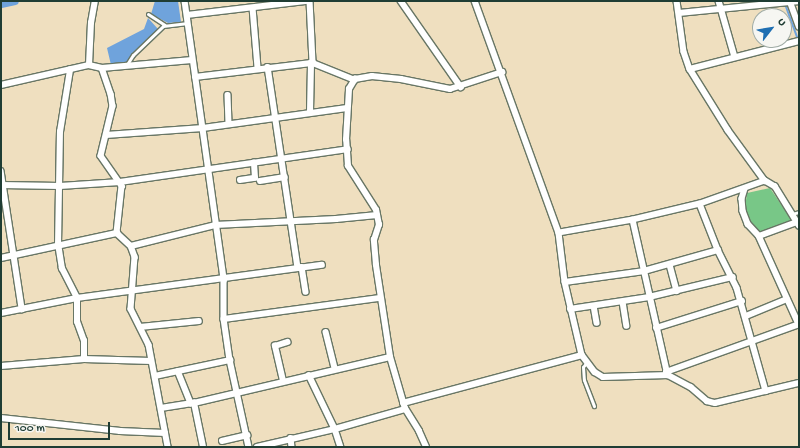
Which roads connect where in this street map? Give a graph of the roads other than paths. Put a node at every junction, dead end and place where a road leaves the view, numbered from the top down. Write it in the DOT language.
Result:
graph roads {
  1 [pos="95,1"];
  2 [pos="185,1"];
  3 [pos="307,1"];
  4 [pos="310,1"];
  5 [pos="401,1"];
  6 [pos="475,1"];
  7 [pos="678,1"];
  8 [pos="719,1"];
  9 [pos="799,1"];
  10 [pos="791,2"];
  11 [pos="253,8"];
  12 [pos="721,9"];
  13 [pos="679,13"];
  14 [pos="148,14"];
  15 [pos="187,15"];
  16 [pos="188,23"];
  17 [pos="165,25"];
  18 [pos="799,26"];
  19 [pos="799,40"];
  20 [pos="735,57"];
  21 [pos="192,60"];
  22 [pos="312,63"];
  23 [pos="89,65"];
  24 [pos="126,66"];
  25 [pos="268,67"];
  26 [pos="102,68"];
  27 [pos="258,68"];
  28 [pos="690,69"];
  29 [pos="70,70"];
  30 [pos="502,72"];
  31 [pos="195,77"];
  32 [pos="355,80"];
  33 [pos="1,85"];
  34 [pos="461,87"];
  35 [pos="228,95"];
  36 [pos="347,108"];
  37 [pos="310,112"];
  38 [pos="276,117"];
  39 [pos="229,124"];
  40 [pos="203,128"];
  41 [pos="106,136"];
  42 [pos="347,150"];
  43 [pos="283,158"];
  44 [pos="254,163"];
  45 [pos="209,170"];
  46 [pos="1,171"];
  47 [pos="285,177"];
  48 [pos="240,180"];
  49 [pos="260,181"];
  50 [pos="765,181"];
  51 [pos="120,182"];
  52 [pos="3,185"];
  53 [pos="60,186"];
  54 [pos="745,189"];
  55 [pos="700,204"];
  56 [pos="799,212"];
  57 [pos="377,214"];
  58 [pos="792,214"];
  59 [pos="292,220"];
  60 [pos="633,220"];
  61 [pos="798,224"];
  62 [pos="215,225"];
  63 [pos="117,233"];
  64 [pos="559,233"];
  65 [pos="759,236"];
  66 [pos="58,245"];
  67 [pos="131,246"];
  68 [pos="718,250"];
  69 [pos="13,255"];
  70 [pos="1,258"];
  71 [pos="322,265"];
  72 [pos="670,265"];
  73 [pos="300,267"];
  74 [pos="644,271"];
  75 [pos="733,277"];
  76 [pos="224,280"];
  77 [pos="565,282"];
  78 [pos="133,291"];
  79 [pos="677,291"];
  80 [pos="306,292"];
  81 [pos="77,298"];
  82 [pos="380,298"];
  83 [pos="649,298"];
  84 [pos="787,299"];
  85 [pos="742,301"];
  86 [pos="623,302"];
  87 [pos="594,306"];
  88 [pos="22,309"];
  89 [pos="570,309"];
  90 [pos="1,313"];
  91 [pos="746,316"];
  92 [pos="224,319"];
  93 [pos="199,321"];
  94 [pos="597,323"];
  95 [pos="799,324"];
  96 [pos="627,326"];
  97 [pos="140,327"];
  98 [pos="656,328"];
  99 [pos="326,332"];
  100 [pos="753,341"];
  101 [pos="287,342"];
  102 [pos="582,355"];
  103 [pos="390,357"];
  104 [pos="84,359"];
  105 [pos="230,360"];
  106 [pos="151,361"];
  107 [pos="587,362"];
  108 [pos="1,366"];
  109 [pos="335,369"];
  110 [pos="178,371"];
  111 [pos="667,373"];
  112 [pos="155,376"];
  113 [pos="309,376"];
  114 [pos="283,381"];
  115 [pos="799,383"];
  116 [pos="766,391"];
  117 [pos="237,393"];
  118 [pos="403,403"];
  119 [pos="192,404"];
  120 [pos="594,406"];
  121 [pos="161,408"];
  122 [pos="405,409"];
  123 [pos="1,418"];
  124 [pos="335,429"];
  125 [pos="165,433"];
  126 [pos="247,436"];
  127 [pos="291,438"];
  128 [pos="222,441"];
  129 [pos="168,447"];
  130 [pos="203,447"];
  131 [pos="249,447"];
  132 [pos="257,447"];
  133 [pos="292,447"];
  134 [pos="341,447"];
  135 [pos="426,447"];
  1 -- 23 [label="street"];
  2 -- 15 [label="street"];
  3 -- 11 [label="street"];
  4 -- 22 [label="street"];
  5 -- 34 [label="street"];
  6 -- 30 [label="street"];
  7 -- 13 [label="street"];
  8 -- 12 [label="street"];
  9 -- 10 [label="street"];
  10 -- 12 [label="street"];
  10 -- 18 [label="street"];
  11 -- 15 [label="street"];
  11 -- 27 [label="street"];
  12 -- 13 [label="street"];
  12 -- 20 [label="street"];
  13 -- 28 [label="street"];
  14 -- 17 [label="lane"];
  15 -- 16 [label="street"];
  16 -- 17 [label="lane"];
  16 -- 21 [label="street"];
  17 -- 24 [label="lane"];
  19 -- 20 [label="street"];
  20 -- 28 [label="street"];
  21 -- 24 [label="street"];
  21 -- 31 [label="street"];
  22 -- 25 [label="street"];
  22 -- 32 [label="street"];
  22 -- 37 [label="street"];
  23 -- 26 [label="street"];
  23 -- 29 [label="street"];
  24 -- 26 [label="street"];
  25 -- 27 [label="street"];
  25 -- 38 [label="street"];
  26 -- 41 [label="street"];
  27 -- 31 [label="street"];
  28 -- 50 [label="street"];
  29 -- 33 [label="street"];
  29 -- 53 [label="street"];
  30 -- 34 [label="street"];
  30 -- 64 [label="street"];
  31 -- 40 [label="street"];
  32 -- 34 [label="street"];
  32 -- 36 [label="street"];
  35 -- 39 [label="street"];
  36 -- 37 [label="street"];
  36 -- 42 [label="street"];
  37 -- 38 [label="street"];
  38 -- 39 [label="street"];
  38 -- 43 [label="street"];
  39 -- 40 [label="street"];
  40 -- 41 [label="street"];
  40 -- 45 [label="street"];
  41 -- 51 [label="street"];
  42 -- 43 [label="street"];
  42 -- 57 [label="street"];
  43 -- 44 [label="street"];
  43 -- 47 [label="street"];
  44 -- 45 [label="street"];
  44 -- 48 [label="street"];
  45 -- 51 [label="street"];
  45 -- 62 [label="street"];
  46 -- 52 [label="street"];
  47 -- 49 [label="street"];
  47 -- 59 [label="street"];
  50 -- 54 [label="street"];
  50 -- 58 [label="street"];
  51 -- 53 [label="street"];
  51 -- 63 [label="street"];
  52 -- 53 [label="street"];
  52 -- 69 [label="street"];
  53 -- 66 [label="street"];
  54 -- 55 [label="street"];
  54 -- 65 [label="street"];
  55 -- 60 [label="street"];
  55 -- 68 [label="street"];
  56 -- 58 [label="lane"];
  57 -- 59 [label="street"];
  57 -- 82 [label="street"];
  58 -- 61 [label="street"];
  59 -- 62 [label="street"];
  59 -- 73 [label="street"];
  60 -- 64 [label="street"];
  60 -- 74 [label="street"];
  61 -- 65 [label="street"];
  62 -- 67 [label="street"];
  62 -- 76 [label="street"];
  63 -- 66 [label="street"];
  63 -- 67 [label="street"];
  64 -- 77 [label="street"];
  65 -- 84 [label="street"];
  66 -- 69 [label="street"];
  66 -- 81 [label="street"];
  67 -- 78 [label="street"];
  68 -- 72 [label="street"];
  68 -- 75 [label="street"];
  69 -- 70 [label="street"];
  69 -- 88 [label="street"];
  71 -- 73 [label="street"];
  72 -- 74 [label="street"];
  72 -- 79 [label="street"];
  73 -- 76 [label="street"];
  73 -- 80 [label="street"];
  74 -- 77 [label="street"];
  74 -- 83 [label="street"];
  75 -- 79 [label="street"];
  75 -- 85 [label="street"];
  76 -- 78 [label="street"];
  76 -- 92 [label="street"];
  77 -- 89 [label="street"];
  78 -- 81 [label="street"];
  78 -- 97 [label="street"];
  79 -- 83 [label="street"];
  81 -- 88 [label="street"];
  81 -- 104 [label="street"];
  82 -- 92 [label="street"];
  82 -- 103 [label="street"];
  83 -- 86 [label="street"];
  83 -- 98 [label="street"];
  84 -- 91 [label="street"];
  84 -- 95 [label="street"];
  85 -- 91 [label="street"];
  85 -- 98 [label="street"];
  86 -- 87 [label="street"];
  86 -- 96 [label="street"];
  87 -- 89 [label="street"];
  87 -- 94 [label="street"];
  88 -- 90 [label="street"];
  89 -- 102 [label="street"];
  91 -- 100 [label="street"];
  92 -- 105 [label="street"];
  93 -- 97 [label="street"];
  95 -- 100 [label="street"];
  97 -- 106 [label="street"];
  98 -- 111 [label="street"];
  99 -- 109 [label="street"];
  100 -- 111 [label="street"];
  100 -- 116 [label="street"];
  101 -- 114 [label="street"];
  102 -- 107 [label="street"];
  102 -- 118 [label="street"];
  103 -- 109 [label="street"];
  103 -- 118 [label="street"];
  104 -- 106 [label="street"];
  104 -- 108 [label="street"];
  105 -- 110 [label="street"];
  105 -- 117 [label="street"];
  106 -- 112 [label="street"];
  107 -- 111 [label="street"];
  107 -- 120 [label="lane"];
  109 -- 113 [label="street"];
  110 -- 112 [label="street"];
  110 -- 119 [label="street"];
  111 -- 116 [label="street"];
  112 -- 121 [label="street"];
  113 -- 114 [label="street"];
  113 -- 124 [label="street"];
  114 -- 117 [label="street"];
  115 -- 116 [label="street"];
  117 -- 119 [label="street"];
  117 -- 126 [label="street"];
  118 -- 122 [label="street"];
  119 -- 121 [label="street"];
  119 -- 130 [label="street"];
  121 -- 125 [label="street"];
  122 -- 124 [label="street"];
  122 -- 135 [label="street"];
  123 -- 125 [label="street"];
  124 -- 127 [label="street"];
  124 -- 134 [label="street"];
  125 -- 129 [label="street"];
  126 -- 128 [label="street"];
  126 -- 131 [label="street"];
  127 -- 132 [label="street"];
  127 -- 133 [label="street"];
}
